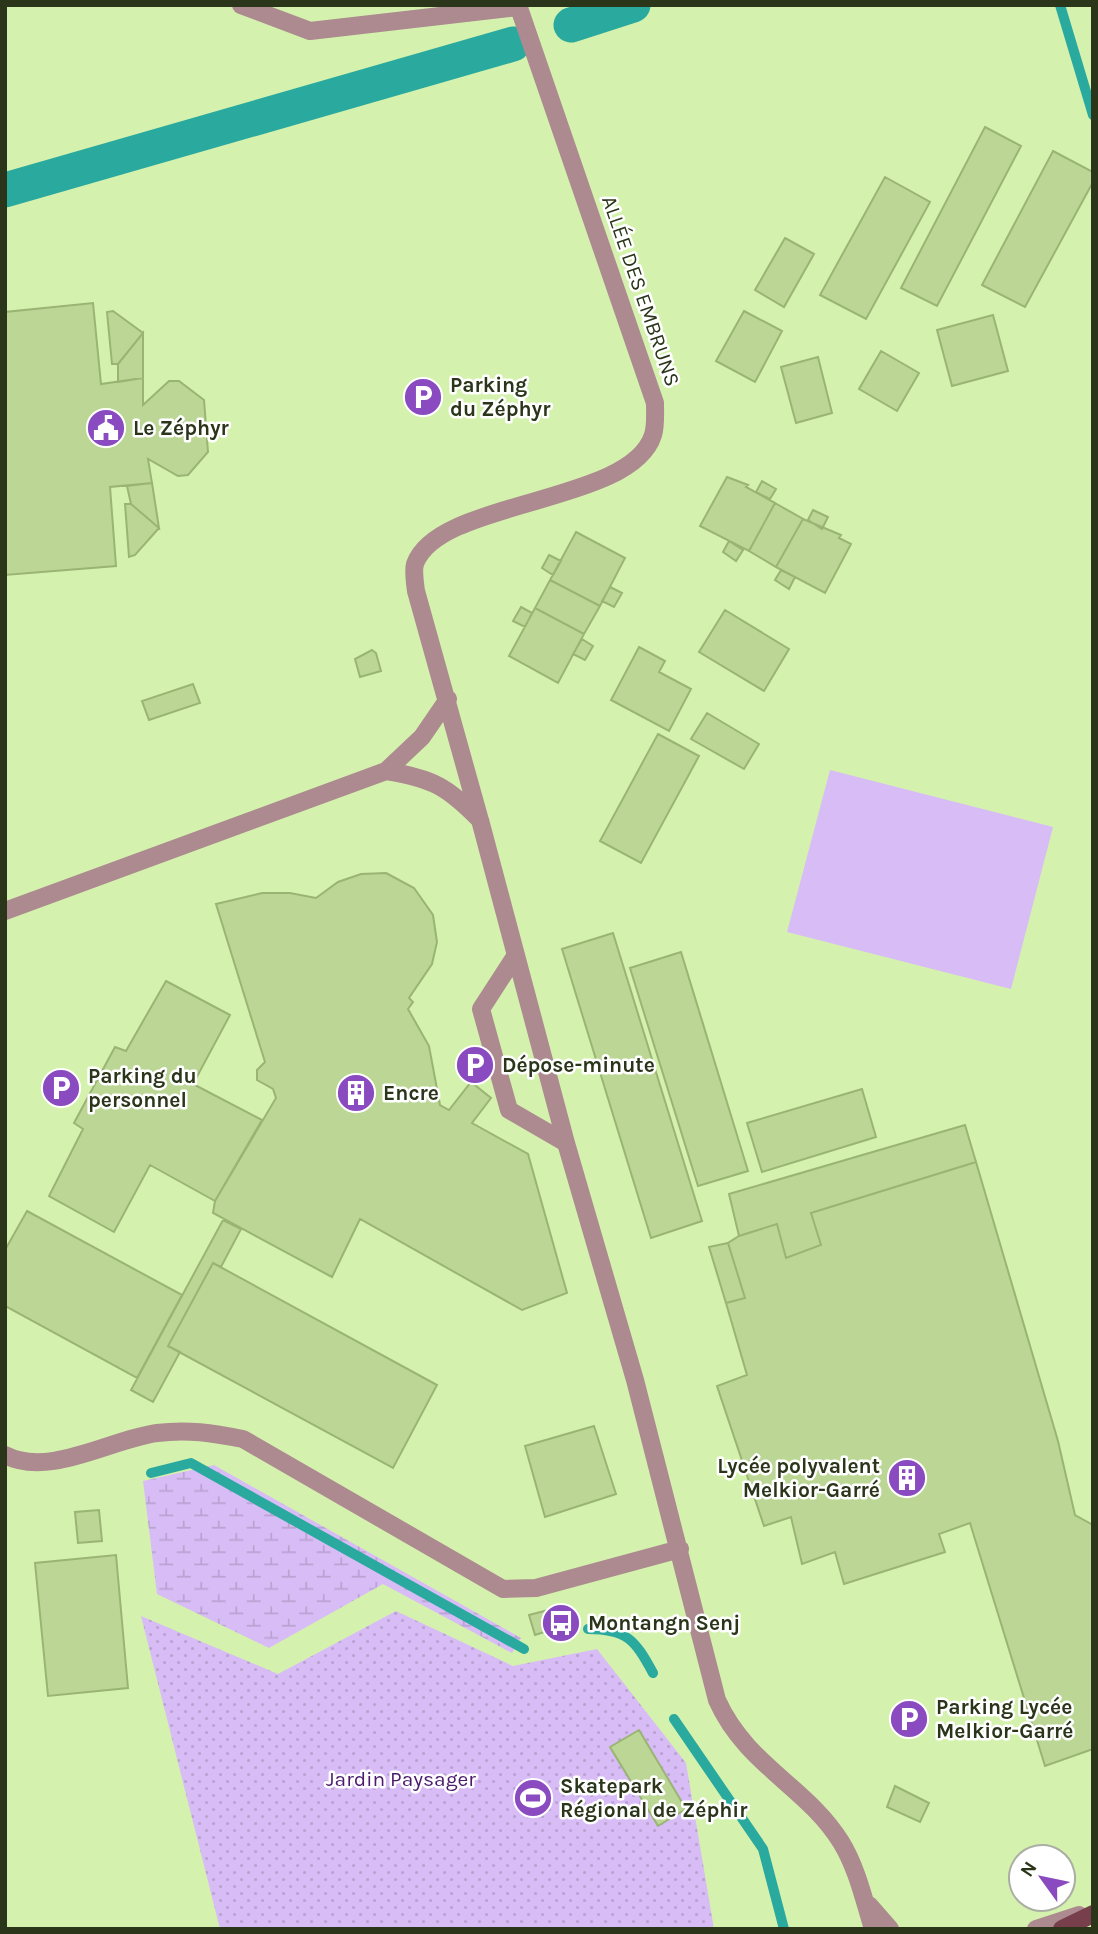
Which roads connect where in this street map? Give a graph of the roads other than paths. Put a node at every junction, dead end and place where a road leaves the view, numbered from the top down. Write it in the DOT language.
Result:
graph roads {
  1 [pos="241,5"];
  2 [pos="518,6"];
  3 [pos="448,699"];
  4 [pos="386,771"];
  5 [pos="480,820"];
  6 [pos="5,911"];
  7 [pos="516,955"];
  8 [pos="566,1143"];
  9 [pos="5,1455"];
  10 [pos="680,1549"];
  11 [pos="864,1898"];
  12 [pos="1093,1912"];
  13 [pos="862,1929"];
  14 [pos="873,1929"];
  15 [pos="890,1929"];
  16 [pos="1035,1929"];
  17 [pos="1062,1929"];
  1 -- 2 [label="street"];
  2 -- 3 [label="street, ALLÉE DES EMBRUNS"];
  3 -- 4 [label="street"];
  3 -- 5 [label="street, ALLÉE DES EMBRUNS"];
  4 -- 5 [label="street"];
  4 -- 6 [label="street"];
  5 -- 7 [label="street, ALLÉE DES EMBRUNS"];
  7 -- 8 [label="street, ALLÉE DES EMBRUNS"];
  7 -- 8 [label="street"];
  8 -- 10 [label="street, ALLÉE DES EMBRUNS"];
  9 -- 10 [label="street"];
  10 -- 11 [label="street, ALLÉE DES EMBRUNS"];
  11 -- 13 [label="street"];
  11 -- 14 [label="street, ALLÉE DES EMBRUNS"];
  11 -- 15 [label="street"];
  12 -- 16 [label="street"];
  12 -- 17 [label="main road"];
}
